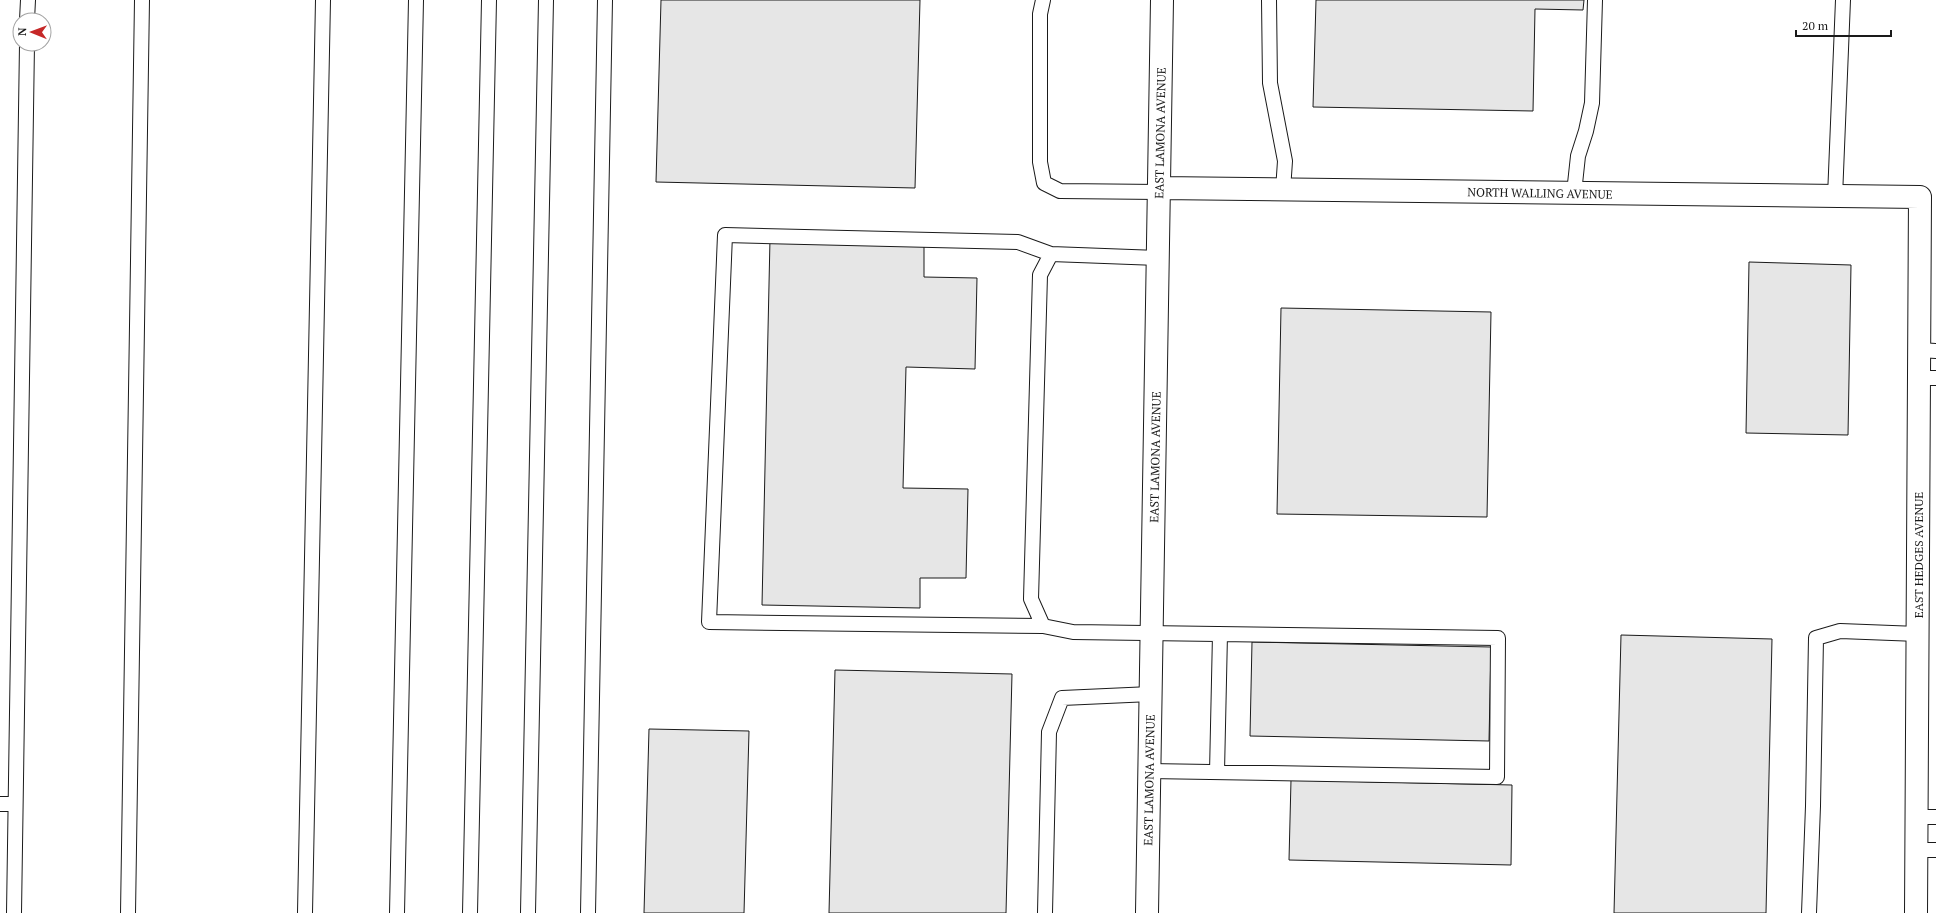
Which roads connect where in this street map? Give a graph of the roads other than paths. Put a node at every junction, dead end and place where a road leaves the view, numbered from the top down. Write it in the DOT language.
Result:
graph roads {
  1 [pos="28,0"];
  2 [pos="142,0"];
  3 [pos="323,0"];
  4 [pos="416,0"];
  5 [pos="489,0"];
  6 [pos="546,0"];
  7 [pos="605,0"];
  8 [pos="1043,0"];
  9 [pos="1162,0"];
  10 [pos="1269,0"];
  11 [pos="1595,0"];
  12 [pos="1843,0"];
  13 [pos="27,12"];
  14 [pos="27,52"];
  15 [pos="1159,190"];
  16 [pos="1283,190"];
  17 [pos="1574,193"];
  18 [pos="1835,197"];
  19 [pos="1920,198"];
  20 [pos="1051,254"];
  21 [pos="1158,258"];
  22 [pos="1928,351"];
  23 [pos="1928,378"];
  24 [pos="1043,626"];
  25 [pos="1152,633"];
  26 [pos="1220,634"];
  27 [pos="1918,634"];
  28 [pos="1151,694"];
  29 [pos="1149,771"];
  30 [pos="1217,772"];
  31 [pos="0,804"];
  32 [pos="15,804"];
  33 [pos="1927,817"];
  34 [pos="1926,850"];
  35 [pos="14,913"];
  36 [pos="128,913"];
  37 [pos="305,913"];
  38 [pos="397,913"];
  39 [pos="470,913"];
  40 [pos="528,913"];
  41 [pos="588,913"];
  42 [pos="1045,913"];
  43 [pos="1147,913"];
  44 [pos="1809,913"];
  45 [pos="1916,913"];
  1 -- 13 [label="lane"];
  2 -- 36 [label="lane"];
  3 -- 37 [label="lane"];
  4 -- 38 [label="lane"];
  5 -- 39 [label="lane"];
  6 -- 40 [label="lane"];
  7 -- 41 [label="lane"];
  8 -- 15 [label="lane"];
  9 -- 15 [label="street, EAST LAMONA AVENUE"];
  10 -- 16 [label="lane"];
  11 -- 17 [label="lane"];
  12 -- 18 [label="lane"];
  14 -- 32 [label="lane"];
  15 -- 16 [label="street, NORTH WALLING AVENUE"];
  15 -- 21 [label="street, EAST LAMONA AVENUE"];
  16 -- 17 [label="street, NORTH WALLING AVENUE"];
  17 -- 18 [label="street, NORTH WALLING AVENUE"];
  18 -- 19 [label="street, NORTH WALLING AVENUE"];
  19 -- 22 [label="street, EAST HEDGES AVENUE"];
  20 -- 21 [label="lane"];
  20 -- 24 [label="lane"];
  20 -- 24 [label="lane"];
  21 -- 25 [label="street, EAST LAMONA AVENUE"];
  22 -- 23 [label="street, EAST HEDGES AVENUE"];
  23 -- 27 [label="street, EAST HEDGES AVENUE"];
  24 -- 25 [label="lane"];
  25 -- 26 [label="lane"];
  25 -- 28 [label="street, EAST LAMONA AVENUE"];
  26 -- 30 [label="lane"];
  26 -- 30 [label="lane"];
  27 -- 33 [label="street, EAST HEDGES AVENUE"];
  27 -- 44 [label="lane"];
  28 -- 29 [label="street, EAST LAMONA AVENUE"];
  28 -- 42 [label="lane"];
  29 -- 30 [label="lane"];
  29 -- 43 [label="street, EAST LAMONA AVENUE"];
  31 -- 32 [label="lane"];
  32 -- 35 [label="lane"];
  33 -- 34 [label="street, EAST HEDGES AVENUE"];
  34 -- 45 [label="street, EAST HEDGES AVENUE"];
}
